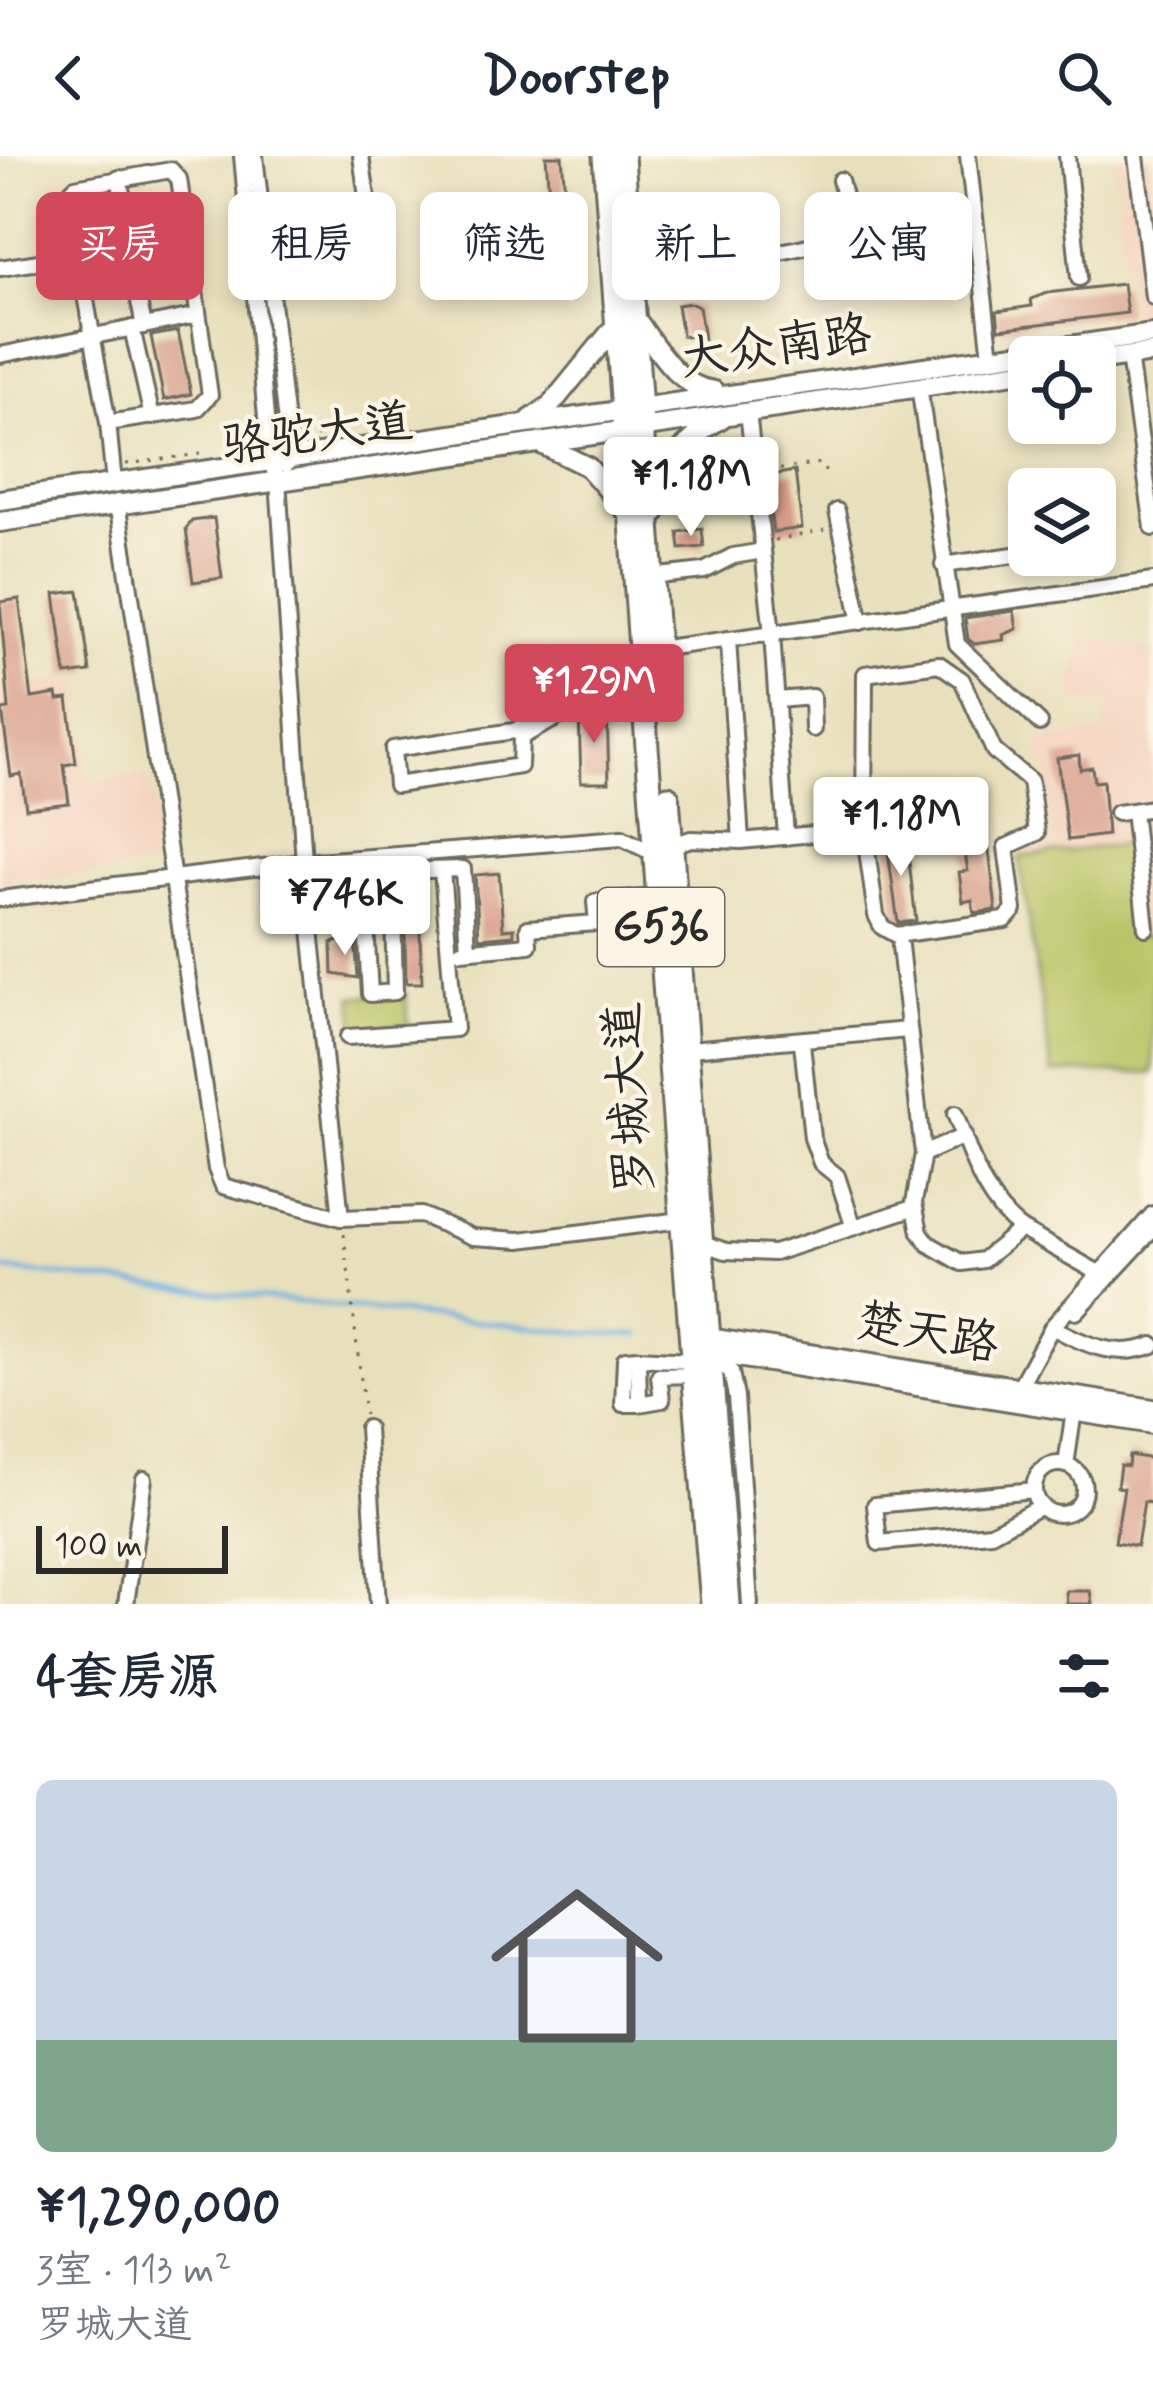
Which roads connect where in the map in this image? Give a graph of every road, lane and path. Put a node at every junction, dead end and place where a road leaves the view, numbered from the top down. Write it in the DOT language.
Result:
graph roads {
  1 [pos="242,156"];
  2 [pos="255,156"];
  3 [pos="362,156"];
  4 [pos="604,156"];
  5 [pos="622,156"];
  6 [pos="968,156"];
  7 [pos="1066,156"];
  8 [pos="1136,156"];
  9 [pos="119,178"];
  10 [pos="839,180"];
  11 [pos="70,192"];
  12 [pos="121,192"];
  13 [pos="179,192"];
  14 [pos="367,192"];
  15 [pos="625,192"];
  16 [pos="780,252"];
  17 [pos="36,263"];
  18 [pos="0,268"];
  19 [pos="1079,278"];
  20 [pos="1153,297"];
  21 [pos="85,300"];
  22 [pos="135,300"];
  23 [pos="197,300"];
  24 [pos="627,300"];
  25 [pos="199,315"];
  26 [pos="625,320"];
  27 [pos="138,327"];
  28 [pos="1153,334"];
  29 [pos="90,337"];
  30 [pos="1153,353"];
  31 [pos="0,355"];
  32 [pos="1129,356"];
  33 [pos="991,358"];
  34 [pos="1116,358"];
  35 [pos="1008,373"];
  36 [pos="919,386"];
  37 [pos="737,405"];
  38 [pos="152,416"];
  39 [pos="634,418"];
  40 [pos="526,421"];
  41 [pos="108,423"];
  42 [pos="1146,424"];
  43 [pos="536,442"];
  44 [pos="279,466"];
  45 [pos="754,472"];
  46 [pos="829,477"];
  47 [pos="116,493"];
  48 [pos="0,500"];
  49 [pos="633,519"];
  50 [pos="839,519"];
  51 [pos="0,522"];
  52 [pos="1153,528"];
  53 [pos="762,546"];
  54 [pos="1008,556"];
  55 [pos="943,565"];
  56 [pos="658,577"];
  57 [pos="1153,581"];
  58 [pos="948,610"];
  59 [pos="861,622"];
  60 [pos="772,634"];
  61 [pos="728,639"];
  62 [pos="657,669"];
  63 [pos="778,700"];
  64 [pos="565,704"];
  65 [pos="1040,723"];
  66 [pos="814,729"];
  67 [pos="1153,808"];
  68 [pos="864,829"];
  69 [pos="786,837"];
  70 [pos="741,841"];
  71 [pos="664,850"];
  72 [pos="304,862"];
  73 [pos="392,868"];
  74 [pos="442,870"];
  75 [pos="174,876"];
  76 [pos="659,896"];
  77 [pos="0,898"];
  78 [pos="1146,928"];
  79 [pos="900,946"];
  80 [pos="468,950"];
  81 [pos="449,952"];
  82 [pos="909,1030"];
  83 [pos="348,1037"];
  84 [pos="802,1043"];
  85 [pos="689,1049"];
  86 [pos="956,1114"];
  87 [pos="964,1136"];
  88 [pos="923,1154"];
  89 [pos="914,1203"];
  90 [pos="1153,1214"];
  91 [pos="341,1218"];
  92 [pos="680,1220"];
  93 [pos="853,1225"];
  94 [pos="1022,1229"];
  95 [pos="1153,1229"];
  96 [pos="702,1244"];
  97 [pos="1099,1277"];
  98 [pos="1056,1329"];
  99 [pos="1153,1346"];
  100 [pos="696,1352"];
  101 [pos="1022,1397"];
  102 [pos="1075,1406"];
  103 [pos="1153,1409"];
  104 [pos="1153,1424"];
  105 [pos="367,1428"];
  106 [pos="1066,1465"];
  107 [pos="144,1479"];
  108 [pos="1034,1490"];
  109 [pos="1041,1506"];
  110 [pos="126,1604"];
  111 [pos="378,1604"];
  112 [pos="712,1604"];
  113 [pos="729,1604"];
  114 [pos="750,1604"];
  1 -- 44 [label="street"];
  2 -- 44 [label="street"];
  3 -- 14 [label="street"];
  4 -- 26 [label="highway, 罗城大道 / G536"];
  5 -- 15 [label="highway, 罗城大道 / G536"];
  6 -- 33 [label="street"];
  7 -- 19 [label="street"];
  8 -- 20 [label="street"];
  9 -- 11 [label="street"];
  9 -- 12 [label="street"];
  9 -- 13 [label="street"];
  10 -- 16 [label="street"];
  17 -- 18 [label="street"];
  21 -- 29 [label="street"];
  22 -- 27 [label="street"];
  23 -- 25 [label="street"];
  24 -- 26 [label="highway, 罗城大道 / G536"];
  25 -- 27 [label="street"];
  25 -- 38 [label="street"];
  26 -- 37 [label="main road"];
  26 -- 39 [label="highway, 罗城大道 / G536"];
  26 -- 40 [label="main road"];
  27 -- 29 [label="street"];
  27 -- 38 [label="street"];
  28 -- 33 [label="main road, 大众南路"];
  29 -- 31 [label="street"];
  29 -- 41 [label="street"];
  30 -- 32 [label="main road"];
  32 -- 34 [label="main road"];
  32 -- 42 [label="street"];
  33 -- 37 [label="main road, 大众南路"];
  35 -- 36 [label="main road, 大众南路"];
  36 -- 37 [label="main road, 大众南路"];
  36 -- 55 [label="street"];
  37 -- 39 [label="main road, 大众南路"];
  37 -- 45 [label="street"];
  37 -- 56 [label="main road"];
  38 -- 41 [label="street"];
  39 -- 40 [label="main road, 骆驼大道"];
  39 -- 43 [label="main road, 骆驼大道"];
  39 -- 49 [label="highway, 罗城大道 / G536"];
  39 -- 62 [label="highway, 罗城大道 / G536"];
  40 -- 44 [label="main road, 骆驼大道"];
  41 -- 47 [label="street"];
  42 -- 52 [label="street"];
  43 -- 44 [label="main road, 骆驼大道"];
  43 -- 49 [label="main road"];
  44 -- 47 [label="main road, 骆驼大道"];
  44 -- 72 [label="street"];
  45 -- 46 [label="path"];
  45 -- 53 [label="street"];
  47 -- 48 [label="main road, 骆驼大道"];
  47 -- 51 [label="main road, 骆驼大道"];
  47 -- 75 [label="street"];
  49 -- 62 [label="highway, 罗城大道 / G536"];
  50 -- 53 [label="path"];
  50 -- 59 [label="street"];
  53 -- 56 [label="street"];
  53 -- 60 [label="street"];
  54 -- 55 [label="street"];
  55 -- 58 [label="street"];
  56 -- 62 [label="main road"];
  57 -- 58 [label="street"];
  58 -- 59 [label="street"];
  58 -- 65 [label="street"];
  59 -- 60 [label="street"];
  60 -- 61 [label="street"];
  60 -- 63 [label="street"];
  61 -- 62 [label="street"];
  61 -- 70 [label="street"];
  62 -- 64 [label="street"];
  62 -- 71 [label="highway, 罗城大道 / G536"];
  63 -- 66 [label="street"];
  63 -- 69 [label="street"];
  64 -- 64 [label="street"];
  67 -- 78 [label="street"];
  68 -- 68 [label="street"];
  68 -- 69 [label="street"];
  69 -- 70 [label="street"];
  70 -- 71 [label="street"];
  71 -- 72 [label="street"];
  71 -- 76 [label="highway, 罗城大道 / G536"];
  71 -- 85 [label="highway, 罗城大道 / G536"];
  72 -- 75 [label="street"];
  72 -- 91 [label="street"];
  73 -- 73 [label="street"];
  73 -- 74 [label="street"];
  74 -- 80 [label="street"];
  74 -- 81 [label="street"];
  75 -- 77 [label="street"];
  75 -- 91 [label="street"];
  76 -- 80 [label="street"];
  76 -- 92 [label="highway, 罗城大道 / G536"];
  79 -- 82 [label="street"];
  80 -- 81 [label="street"];
  81 -- 83 [label="street"];
  82 -- 84 [label="street"];
  82 -- 88 [label="street"];
  84 -- 85 [label="street"];
  84 -- 93 [label="street"];
  85 -- 96 [label="highway, 罗城大道 / G536"];
  86 -- 87 [label="street"];
  87 -- 88 [label="street"];
  87 -- 94 [label="street"];
  88 -- 89 [label="street"];
  89 -- 93 [label="street"];
  89 -- 94 [label="street"];
  90 -- 97 [label="street"];
  91 -- 92 [label="street"];
  91 -- 105 [label="path"];
  92 -- 100 [label="highway, 罗城大道 / G536"];
  93 -- 96 [label="street"];
  94 -- 97 [label="street"];
  95 -- 97 [label="street"];
  96 -- 100 [label="highway, 罗城大道 / G536"];
  97 -- 98 [label="street"];
  98 -- 99 [label="street"];
  98 -- 101 [label="street"];
  100 -- 100 [label="street"];
  100 -- 101 [label="main road, 楚天路"];
  100 -- 112 [label="highway, 罗城大道 / G536"];
  100 -- 113 [label="highway, 罗城大道 / G536"];
  100 -- 114 [label="street"];
  101 -- 102 [label="main road, 楚天路"];
  102 -- 103 [label="main road, 楚天路"];
  102 -- 104 [label="main road, 楚天路"];
  102 -- 106 [label="street"];
  105 -- 111 [label="street"];
  106 -- 108 [label="street"];
  106 -- 109 [label="street"];
  107 -- 110 [label="street"];
  108 -- 109 [label="street"];
  108 -- 109 [label="street"];
}
